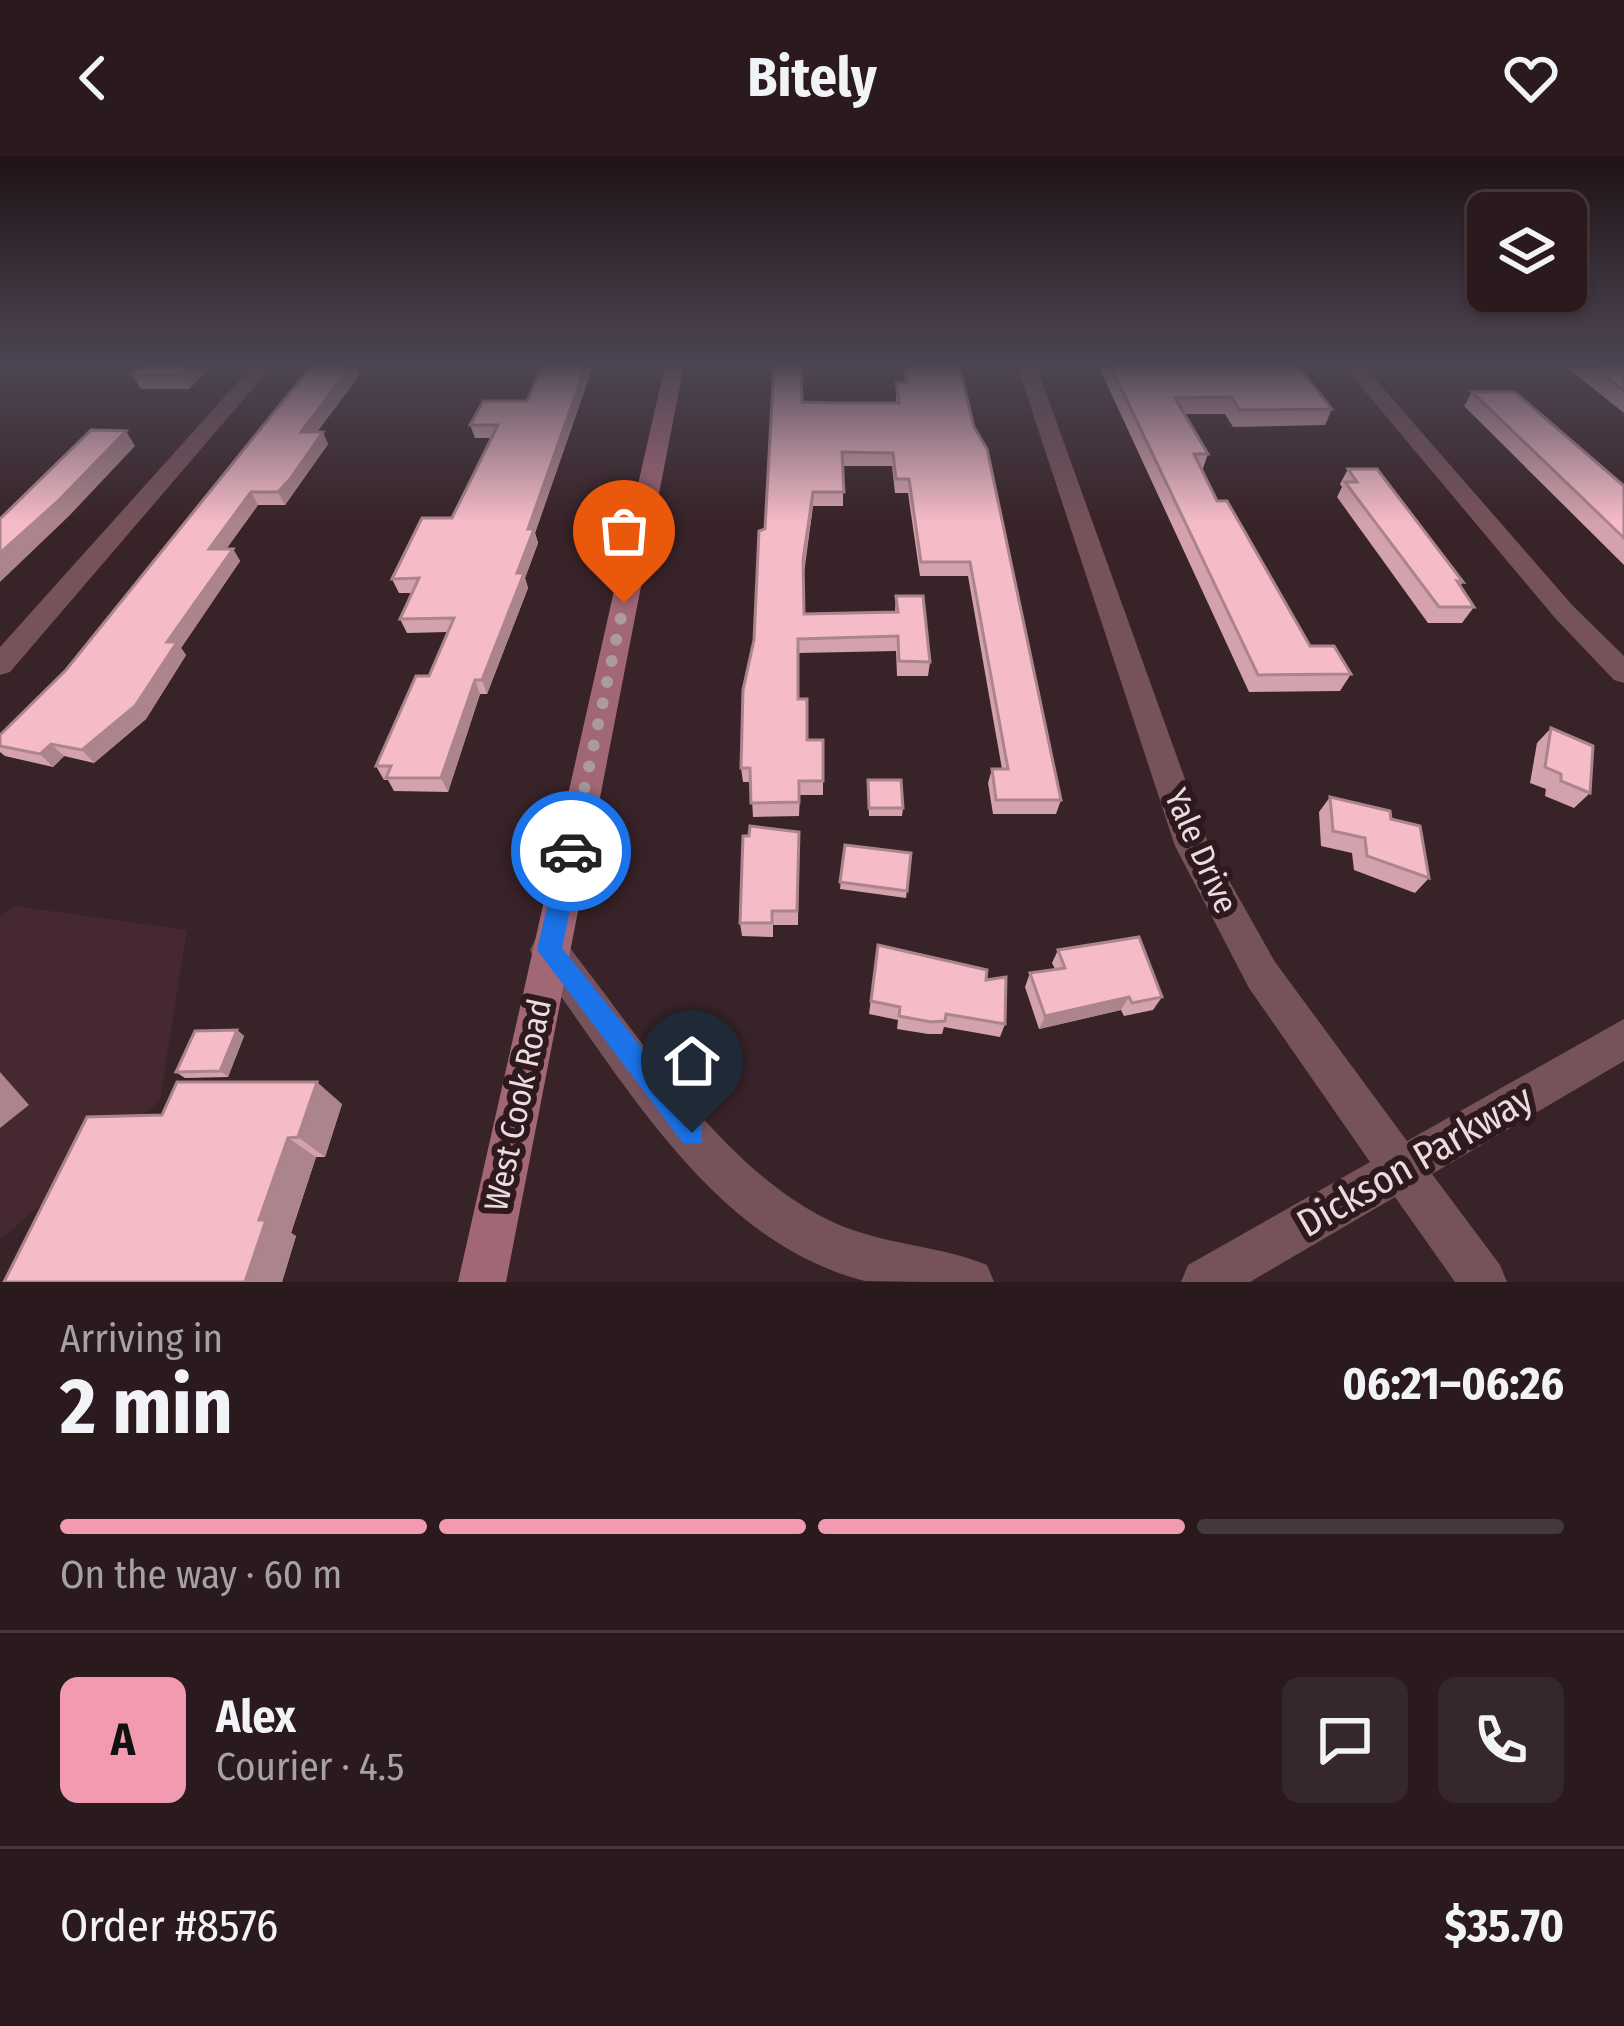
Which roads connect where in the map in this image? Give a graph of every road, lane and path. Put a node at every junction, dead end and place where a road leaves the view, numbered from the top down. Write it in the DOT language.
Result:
graph roads {
  1 [pos="218,418"];
  2 [pos="664,418"];
  3 [pos="1044,418"];
  4 [pos="1397,418"];
  5 [pos="0,664"];
  6 [pos="1624,673"];
  7 [pos="549,950"];
  8 [pos="1624,1039"];
  9 [pos="1403,1169"];
  10 [pos="482,1282"];
  11 [pos="970,1282"];
  12 [pos="1205,1282"];
  13 [pos="1483,1282"];
  1 -- 5 [label="street"];
  2 -- 7 [label="main road, West Cook Road"];
  3 -- 9 [label="street, Yale Drive"];
  4 -- 6 [label="street"];
  7 -- 10 [label="main road, West Cook Road"];
  7 -- 11 [label="street"];
  8 -- 9 [label="street, Dickson Parkway"];
  9 -- 12 [label="street, Dickson Parkway"];
  9 -- 13 [label="street, Yale Drive"];
}
